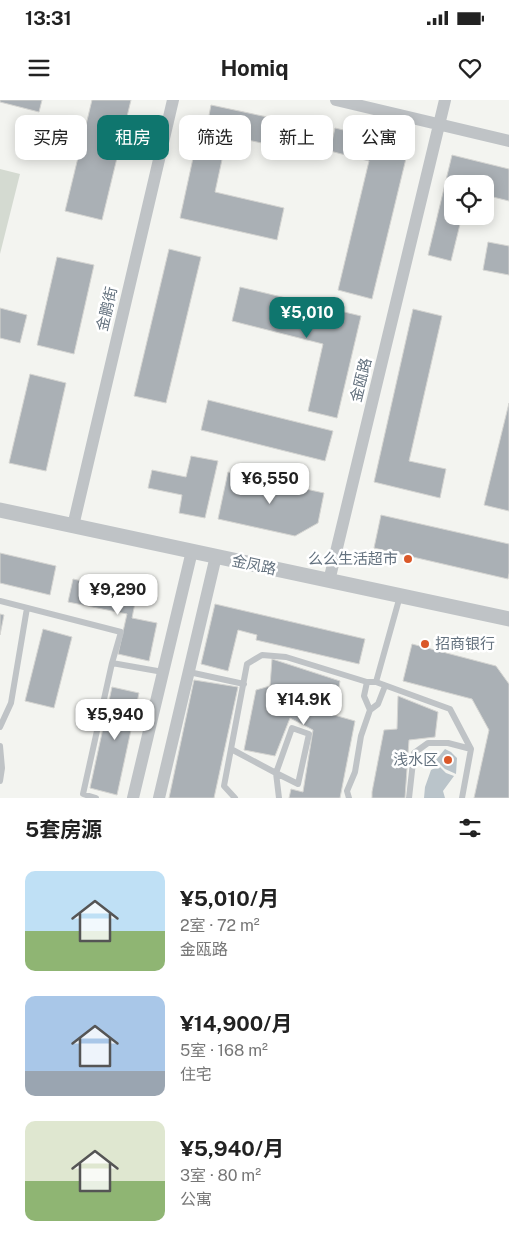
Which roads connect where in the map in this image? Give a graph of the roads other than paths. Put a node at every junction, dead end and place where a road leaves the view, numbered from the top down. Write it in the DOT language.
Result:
graph roads {
  1 [pos="173,100"];
  2 [pos="336,100"];
  3 [pos="445,100"];
  4 [pos="439,124"];
  5 [pos="509,141"];
  6 [pos="0,510"];
  7 [pos="73,526"];
  8 [pos="192,551"];
  9 [pos="216,556"];
  10 [pos="329,581"];
  11 [pos="400,596"];
  12 [pos="0,601"];
  13 [pos="28,608"];
  14 [pos="509,619"];
  15 [pos="112,662"];
  16 [pos="163,672"];
  17 [pos="189,672"];
  18 [pos="367,682"];
  19 [pos="376,682"];
  20 [pos="244,684"];
  21 [pos="385,686"];
  22 [pos="370,710"];
  23 [pos="0,727"];
  24 [pos="0,746"];
  25 [pos="231,749"];
  26 [pos="471,749"];
  27 [pos="276,773"];
  28 [pos="0,781"];
  29 [pos="96,798"];
  30 [pos="133,798"];
  31 [pos="159,798"];
  32 [pos="235,798"];
  33 [pos="279,798"];
  34 [pos="349,798"];
  35 [pos="409,798"];
  36 [pos="462,798"];
  1 -- 7 [label="street, 金鹏街"];
  2 -- 4 [label="street"];
  3 -- 4 [label="street, 金瓯路"];
  4 -- 5 [label="street"];
  4 -- 10 [label="street, 金瓯路"];
  6 -- 7 [label="street, 金凤路"];
  7 -- 8 [label="street, 金凤路"];
  8 -- 9 [label="street, 金凤路"];
  8 -- 16 [label="street"];
  9 -- 10 [label="street, 金凤路"];
  9 -- 17 [label="street"];
  10 -- 11 [label="street, 金凤路"];
  11 -- 14 [label="street, 金凤路"];
  11 -- 19 [label="lane"];
  12 -- 13 [label="lane"];
  13 -- 15 [label="lane"];
  13 -- 23 [label="lane"];
  15 -- 16 [label="lane"];
  15 -- 29 [label="lane"];
  16 -- 30 [label="street"];
  17 -- 20 [label="lane"];
  17 -- 31 [label="street"];
  18 -- 19 [label="lane"];
  18 -- 20 [label="lane"];
  18 -- 22 [label="lane"];
  19 -- 21 [label="lane"];
  20 -- 25 [label="lane"];
  21 -- 22 [label="lane"];
  21 -- 26 [label="lane"];
  22 -- 34 [label="lane"];
  24 -- 28 [label="lane"];
  25 -- 27 [label="lane"];
  25 -- 32 [label="lane"];
  26 -- 35 [label="lane"];
  26 -- 36 [label="lane"];
  27 -- 27 [label="lane"];
  27 -- 33 [label="lane"];
}
